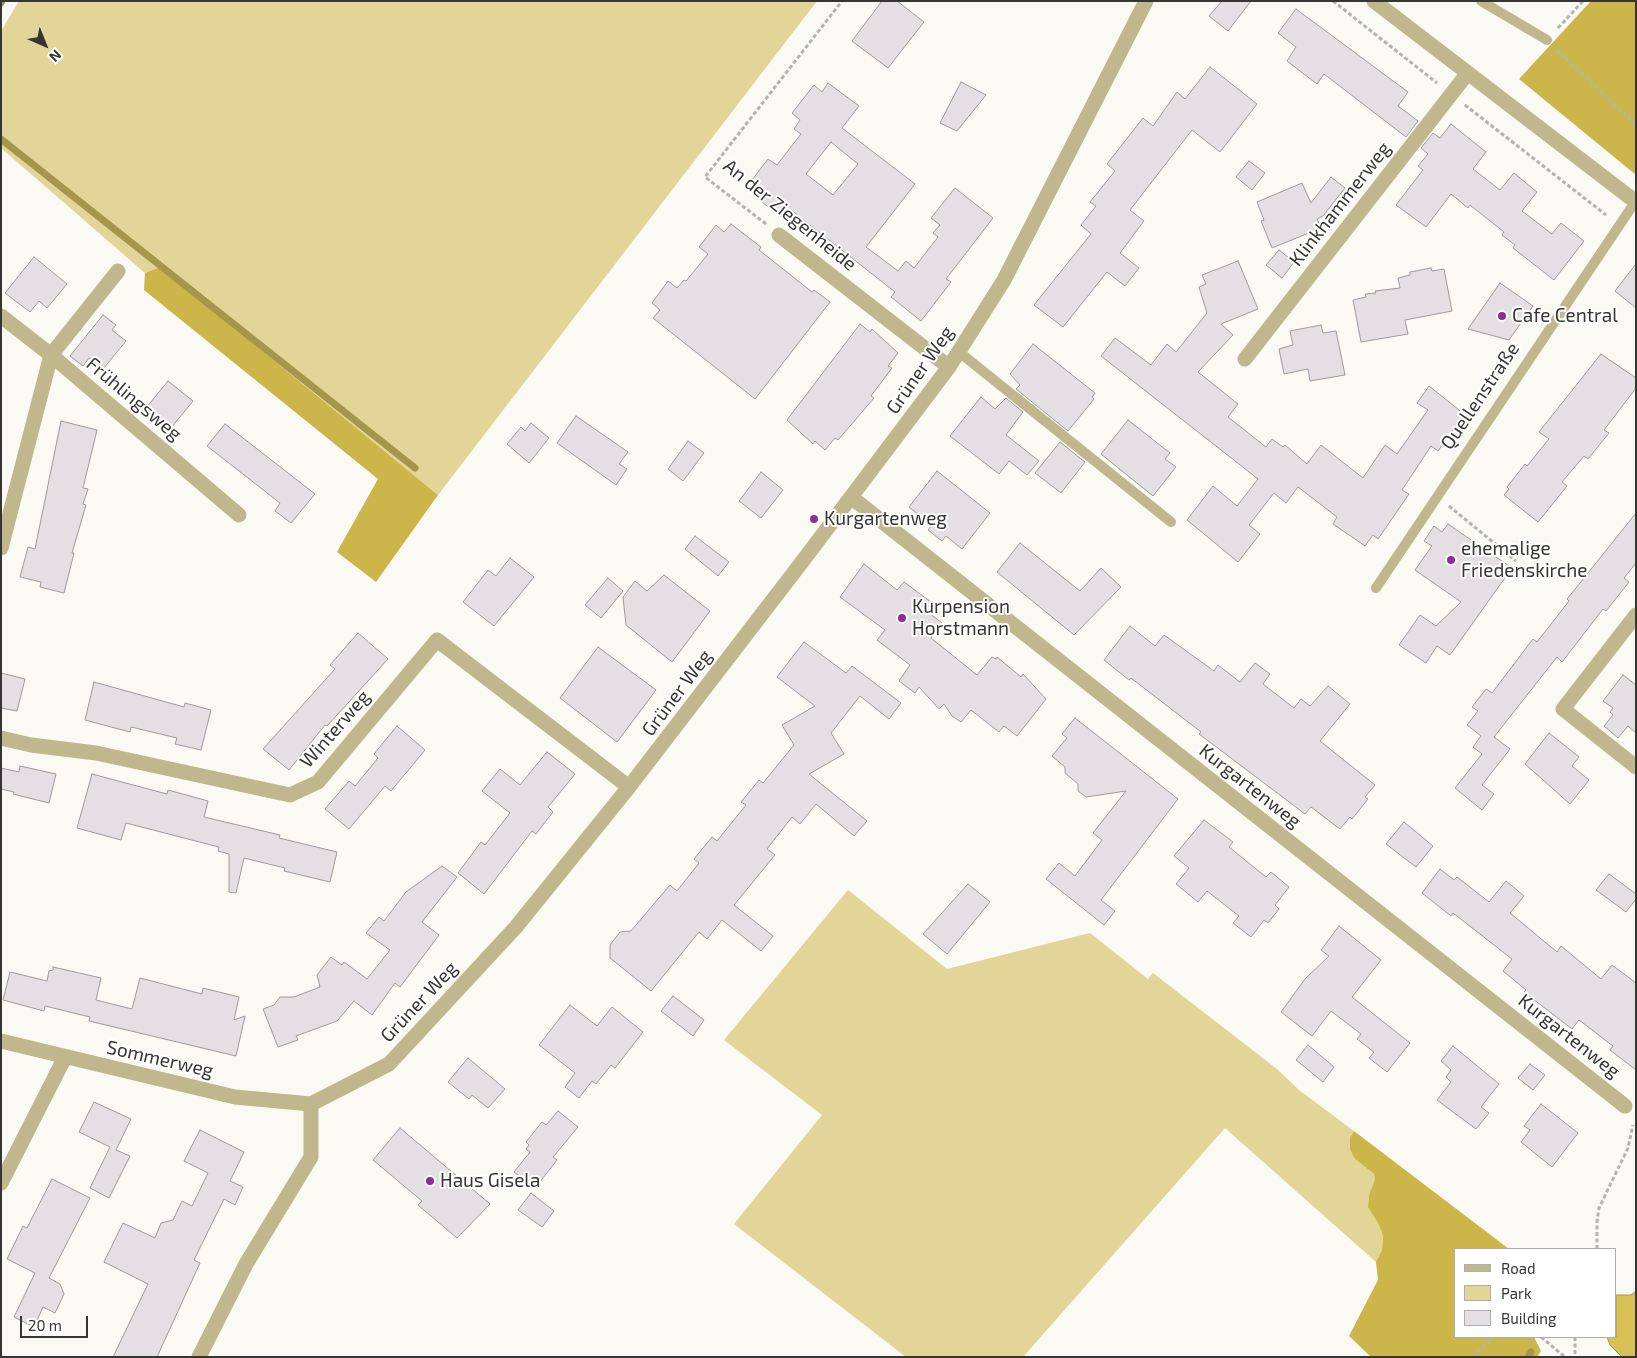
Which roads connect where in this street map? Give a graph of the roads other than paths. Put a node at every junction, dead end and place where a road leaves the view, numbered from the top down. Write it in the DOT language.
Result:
graph roads {
  1 [pos="1146,1"];
  2 [pos="1374,1"];
  3 [pos="1481,1"];
  4 [pos="1547,40"];
  5 [pos="1467,74"];
  6 [pos="1636,202"];
  7 [pos="779,235"];
  8 [pos="118,271"];
  9 [pos="1,316"];
  10 [pos="959,352"];
  11 [pos="51,355"];
  12 [pos="1245,359"];
  13 [pos="949,367"];
  14 [pos="851,497"];
  15 [pos="239,515"];
  16 [pos="1171,522"];
  17 [pos="1,548"];
  18 [pos="1376,588"];
  19 [pos="1636,615"];
  20 [pos="1,738"];
  21 [pos="1636,767"];
  22 [pos="630,788"];
  23 [pos="1,1041"];
  24 [pos="65,1057"];
  25 [pos="311,1104"];
  26 [pos="1625,1106"];
  27 [pos="1,1183"];
  28 [pos="199,1357"];
  1 -- 10 [label="street, Grüner Weg"];
  2 -- 5 [label="street, Quellenstraße"];
  3 -- 4 [label="lane"];
  5 -- 6 [label="street, Quellenstraße"];
  5 -- 12 [label="street, Klinkhammerweg"];
  6 -- 18 [label="lane, Quellenstraße"];
  7 -- 13 [label="street, An der Ziegenheide"];
  8 -- 11 [label="street"];
  9 -- 11 [label="street, Frühlingsweg"];
  10 -- 13 [label="street, Grüner Weg"];
  10 -- 16 [label="lane"];
  11 -- 15 [label="street, Frühlingsweg"];
  11 -- 17 [label="street"];
  13 -- 14 [label="street, Grüner Weg"];
  14 -- 22 [label="street, Grüner Weg"];
  14 -- 26 [label="street, Kurgartenweg"];
  19 -- 21 [label="street"];
  20 -- 22 [label="street, Winterweg"];
  22 -- 25 [label="street, Grüner Weg"];
  23 -- 24 [label="street, Sommerweg"];
  24 -- 25 [label="street, Sommerweg"];
  24 -- 27 [label="street"];
  25 -- 28 [label="street"];
}
